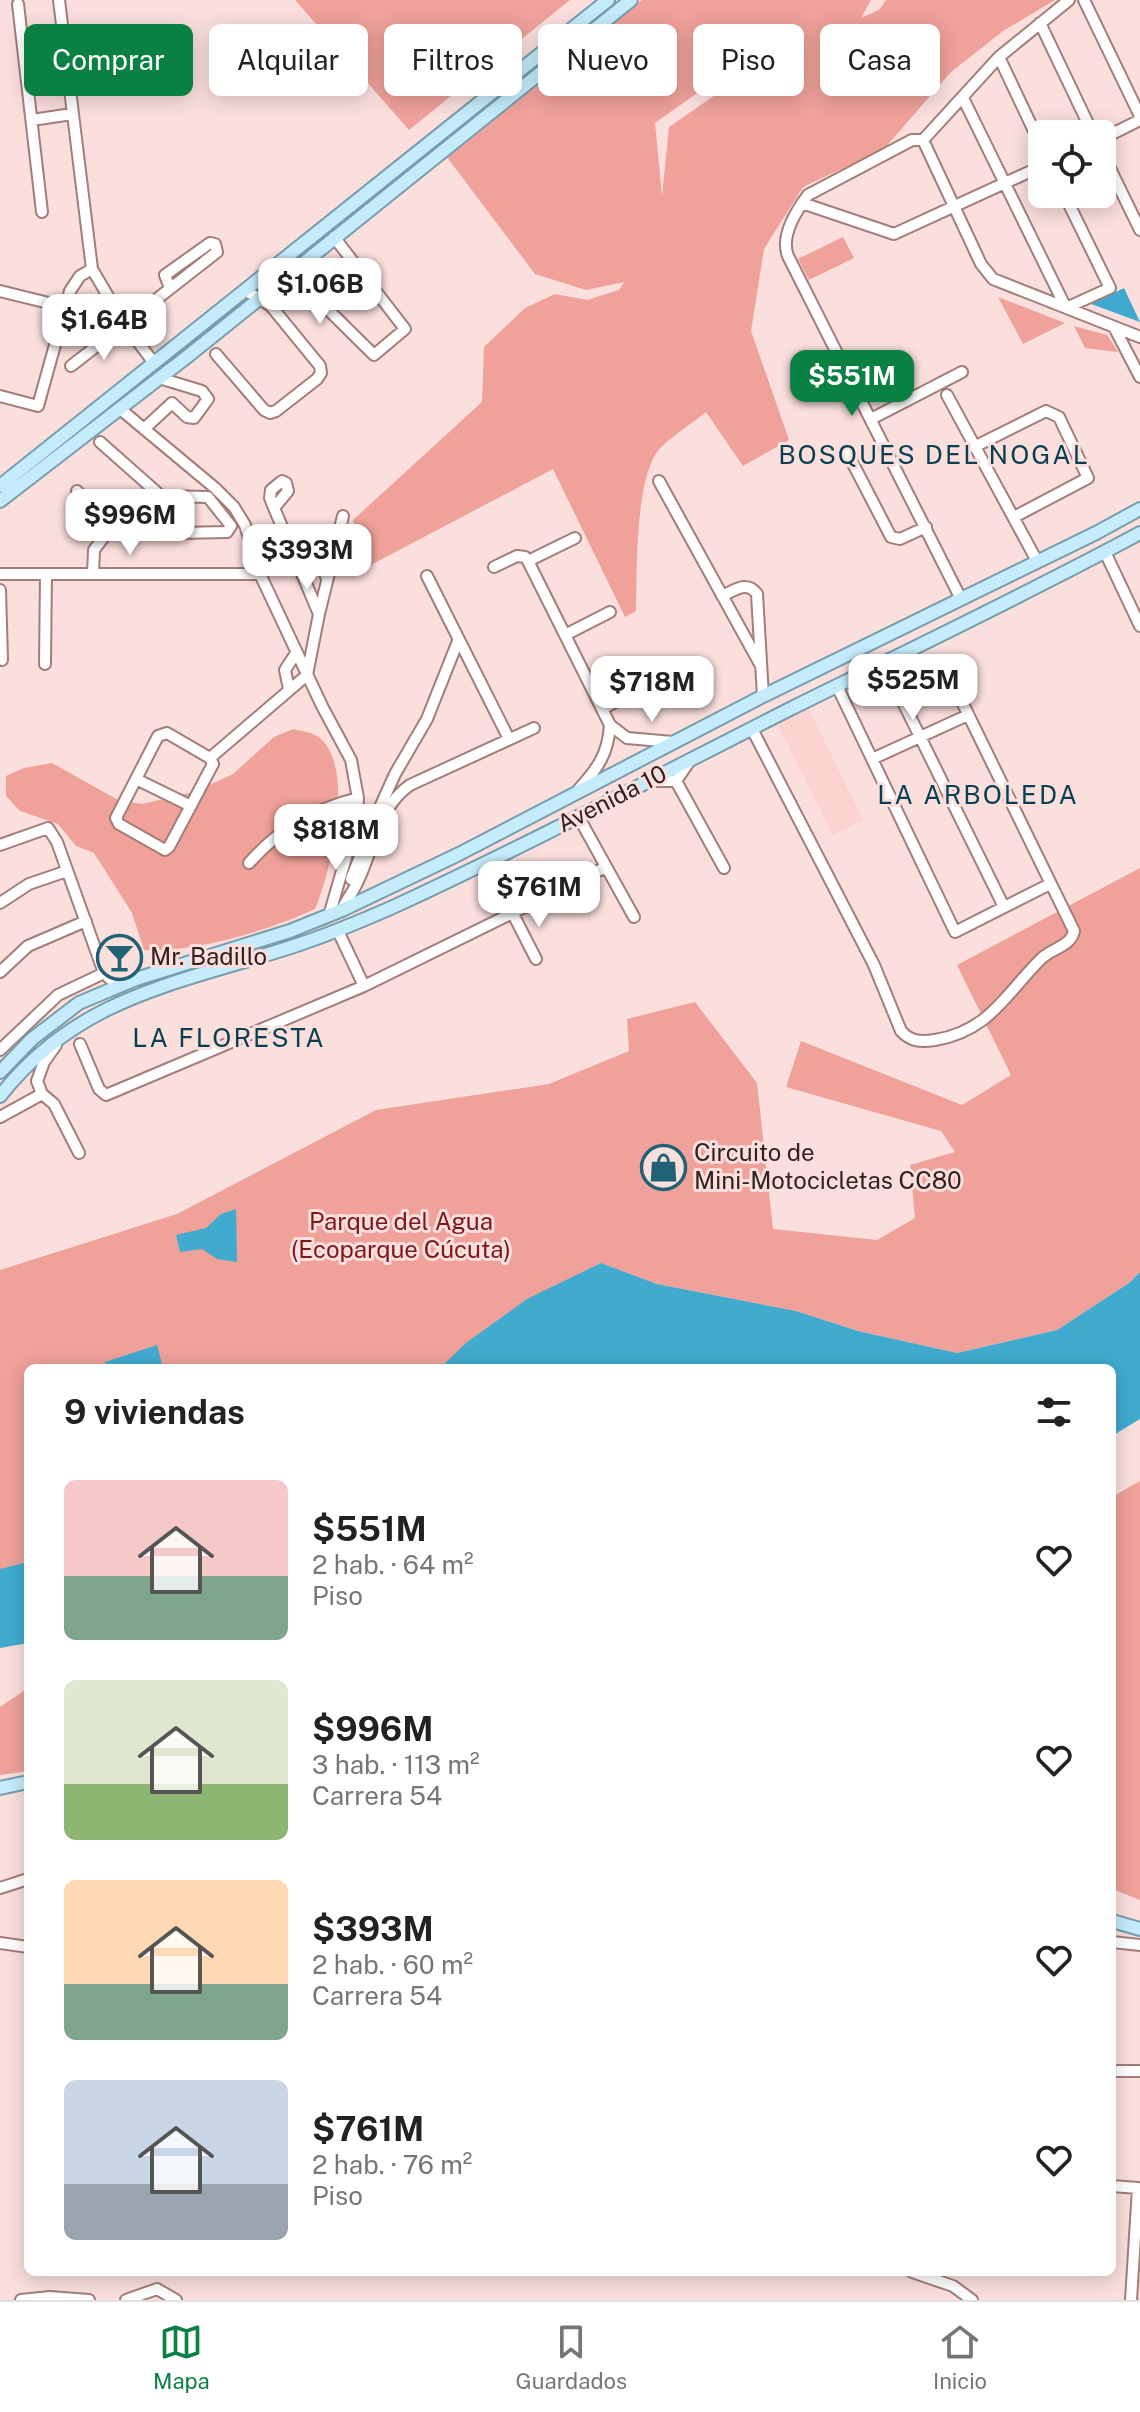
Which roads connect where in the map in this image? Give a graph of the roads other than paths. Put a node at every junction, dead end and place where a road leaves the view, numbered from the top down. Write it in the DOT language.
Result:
graph roads {
  1 [pos="59,0"];
  2 [pos="608,0"];
  3 [pos="631,0"];
  4 [pos="1069,0"];
  5 [pos="1084,0"];
  6 [pos="18,4"];
  7 [pos="1040,23"];
  8 [pos="999,57"];
  9 [pos="963,98"];
  10 [pos="72,114"];
  11 [pos="1140,118"];
  12 [pos="32,120"];
  13 [pos="1029,120"];
  14 [pos="1086,120"];
  15 [pos="1116,131"];
  16 [pos="923,140"];
  17 [pos="1028,172"];
  18 [pos="1116,181"];
  19 [pos="1004,182"];
  20 [pos="802,203"];
  21 [pos="954,205"];
  22 [pos="1071,208"];
  23 [pos="42,212"];
  24 [pos="1140,230"];
  25 [pos="334,237"];
  26 [pos="92,269"];
  27 [pos="290,272"];
  28 [pos="170,288"];
  29 [pos="245,290"];
  30 [pos="0,291"];
  31 [pos="257,298"];
  32 [pos="65,307"];
  33 [pos="1066,308"];
  34 [pos="125,325"];
  35 [pos="1114,327"];
  36 [pos="74,335"];
  37 [pos="1137,336"];
  38 [pos="101,343"];
  39 [pos="1140,347"];
  40 [pos="216,354"];
  41 [pos="154,363"];
  42 [pos="71,366"];
  43 [pos="962,372"];
  44 [pos="1140,377"];
  45 [pos="159,378"];
  46 [pos="947,395"];
  47 [pos="0,396"];
  48 [pos="119,408"];
  49 [pos="871,419"];
  50 [pos="144,429"];
  51 [pos="100,442"];
  52 [pos="64,443"];
  53 [pos="976,446"];
  54 [pos="848,454"];
  55 [pos="659,481"];
  56 [pos="0,486"];
  57 [pos="77,491"];
  58 [pos="212,493"];
  59 [pos="0,501"];
  60 [pos="274,508"];
  61 [pos="1140,509"];
  62 [pos="343,516"];
  63 [pos="1014,517"];
  64 [pos="926,527"];
  65 [pos="177,533"];
  66 [pos="1140,533"];
  67 [pos="575,538"];
  68 [pos="1105,552"];
  69 [pos="528,561"];
  70 [pos="1037,561"];
  71 [pos="494,567"];
  72 [pos="0,574"];
  73 [pos="46,574"];
  74 [pos="93,574"];
  75 [pos="260,574"];
  76 [pos="427,576"];
  77 [pos="0,590"];
  78 [pos="722,596"];
  79 [pos="961,599"];
  80 [pos="610,612"];
  81 [pos="319,614"];
  82 [pos="1139,618"];
  83 [pos="565,635"];
  84 [pos="458,641"];
  85 [pos="296,653"];
  86 [pos="2,660"];
  87 [pos="45,664"];
  88 [pos="760,664"];
  89 [pos="945,667"];
  90 [pos="307,675"];
  91 [pos="647,685"];
  92 [pos="837,686"];
  93 [pos="896,688"];
  94 [pos="289,689"];
  95 [pos="763,696"];
  96 [pos="602,709"];
  97 [pos="968,715"];
  98 [pos="610,725"];
  99 [pos="534,728"];
  100 [pos="752,729"];
  101 [pos="921,738"];
  102 [pos="509,739"];
  103 [pos="674,742"];
  104 [pos="653,753"];
  105 [pos="210,758"];
  106 [pos="692,759"];
  107 [pos="872,759"];
  108 [pos="629,766"];
  109 [pos="664,772"];
  110 [pos="136,779"];
  111 [pos="676,781"];
  112 [pos="644,783"];
  113 [pos="575,793"];
  114 [pos="358,798"];
  115 [pos="191,806"];
  116 [pos="578,816"];
  117 [pos="0,845"];
  118 [pos="249,863"];
  119 [pos="606,867"];
  120 [pos="724,868"];
  121 [pos="67,871"];
  122 [pos="1050,884"];
  123 [pos="356,885"];
  124 [pos="371,896"];
  125 [pos="348,897"];
  126 [pos="0,903"];
  127 [pos="1004,907"];
  128 [pos="342,910"];
  129 [pos="513,914"];
  130 [pos="329,916"];
  131 [pos="634,917"];
  132 [pos="86,921"];
  133 [pos="338,931"];
  134 [pos="536,959"];
  135 [pos="0,972"];
  136 [pos="104,973"];
  137 [pos="132,981"];
  138 [pos="364,986"];
  139 [pos="67,1031"];
  140 [pos="80,1044"];
  141 [pos="0,1050"];
  142 [pos="0,1072"];
  143 [pos="42,1094"];
  144 [pos="0,1096"];
  145 [pos="0,1117"];
  146 [pos="79,1153"];
  147 [pos="24,1783"];
  148 [pos="0,1788"];
  149 [pos="24,1880"];
  150 [pos="0,1888"];
  151 [pos="1116,1922"];
  152 [pos="1140,1929"];
  153 [pos="1116,1942"];
  154 [pos="0,1943"];
  155 [pos="1140,1945"];
  156 [pos="24,1946"];
  157 [pos="1116,2071"];
  158 [pos="1140,2071"];
  159 [pos="1116,2186"];
  160 [pos="924,2276"];
  161 [pos="21,2300"];
  162 [pos="89,2300"];
  163 [pos="126,2300"];
  164 [pos="176,2300"];
  165 [pos="972,2300"];
  166 [pos="1131,2300"];
  1 -- 10 [label="street"];
  2 -- 29 [label="main road"];
  3 -- 25 [label="main road"];
  4 -- 7 [label="street"];
  5 -- 11 [label="street"];
  6 -- 12 [label="street"];
  7 -- 8 [label="street"];
  7 -- 14 [label="street"];
  8 -- 9 [label="street"];
  8 -- 13 [label="street"];
  9 -- 16 [label="street"];
  9 -- 19 [label="street"];
  10 -- 12 [label="street"];
  10 -- 26 [label="street"];
  11 -- 15 [label="street"];
  12 -- 23 [label="street"];
  16 -- 20 [label="street"];
  16 -- 21 [label="street"];
  17 -- 19 [label="street"];
  18 -- 24 [label="street"];
  19 -- 21 [label="street"];
  19 -- 33 [label="street"];
  20 -- 21 [label="street"];
  20 -- 49 [label="street"];
  21 -- 33 [label="street"];
  22 -- 33 [label="street"];
  25 -- 27 [label="main road"];
  25 -- 27 [label="street"];
  26 -- 32 [label="street"];
  26 -- 34 [label="street"];
  27 -- 31 [label="main road"];
  28 -- 28 [label="street"];
  28 -- 34 [label="street"];
  29 -- 31 [label="street"];
  29 -- 41 [label="main road"];
  30 -- 32 [label="street"];
  31 -- 40 [label="street"];
  31 -- 45 [label="main road"];
  32 -- 47 [label="street"];
  33 -- 35 [label="street"];
  34 -- 38 [label="street"];
  34 -- 41 [label="street"];
  35 -- 37 [label="street"];
  35 -- 44 [label="street"];
  36 -- 38 [label="street"];
  37 -- 39 [label="street"];
  38 -- 42 [label="street"];
  41 -- 52 [label="main road"];
  43 -- 49 [label="street"];
  45 -- 48 [label="main road"];
  45 -- 50 [label="street"];
  46 -- 53 [label="street"];
  48 -- 50 [label="street"];
  48 -- 52 [label="main road"];
  49 -- 64 [label="street"];
  50 -- 58 [label="street"];
  51 -- 58 [label="street"];
  52 -- 56 [label="main road"];
  52 -- 59 [label="main road"];
  53 -- 63 [label="street"];
  53 -- 63 [label="street"];
  54 -- 64 [label="street"];
  55 -- 78 [label="street"];
  57 -- 74 [label="street"];
  58 -- 65 [label="street"];
  58 -- 75 [label="street"];
  60 -- 81 [label="street"];
  61 -- 70 [label="main road, Avenida 10"];
  62 -- 81 [label="street"];
  63 -- 70 [label="street"];
  64 -- 79 [label="street"];
  66 -- 68 [label="main road, Avenida 10"];
  67 -- 69 [label="street"];
  68 -- 82 [label="street"];
  68 -- 92 [label="main road, Avenida 10"];
  69 -- 71 [label="street"];
  69 -- 83 [label="street"];
  70 -- 79 [label="main road, Avenida 10"];
  72 -- 73 [label="street"];
  73 -- 74 [label="street"];
  73 -- 87 [label="street"];
  74 -- 75 [label="street"];
  75 -- 85 [label="street"];
  76 -- 84 [label="street"];
  77 -- 86 [label="street"];
  78 -- 88 [label="street"];
  78 -- 88 [label="street"];
  79 -- 95 [label="main road, Avenida 10"];
  80 -- 83 [label="street"];
  81 -- 90 [label="street"];
  83 -- 96 [label="street"];
  84 -- 102 [label="street"];
  84 -- 125 [label="street"];
  85 -- 90 [label="street"];
  85 -- 94 [label="street"];
  88 -- 95 [label="street"];
  89 -- 97 [label="street"];
  90 -- 94 [label="street"];
  90 -- 114 [label="street"];
  91 -- 96 [label="street"];
  92 -- 100 [label="main road, Avenida 10"];
  92 -- 107 [label="street"];
  93 -- 101 [label="street"];
  94 -- 105 [label="street"];
  95 -- 103 [label="main road, Avenida 10"];
  96 -- 98 [label="street"];
  97 -- 101 [label="street"];
  97 -- 122 [label="street"];
  98 -- 103 [label="street"];
  98 -- 113 [label="street"];
  99 -- 102 [label="street"];
  100 -- 106 [label="main road, Avenida 10"];
  100 -- 122 [label="street"];
  101 -- 107 [label="street"];
  101 -- 127 [label="street"];
  102 -- 123 [label="street"];
  103 -- 104 [label="main road, Avenida 10"];
  104 -- 108 [label="main road, Avenida 10"];
  104 -- 109 [label="main road"];
  105 -- 110 [label="street"];
  105 -- 115 [label="street"];
  106 -- 109 [label="main road, Avenida 10"];
  106 -- 111 [label="street"];
  107 -- 127 [label="street"];
  108 -- 112 [label="main road"];
  108 -- 113 [label="main road, Avenida 10"];
  109 -- 112 [label="main road, Avenida 10"];
  110 -- 115 [label="street"];
  110 -- 115 [label="street"];
  111 -- 112 [label="street"];
  111 -- 120 [label="street"];
  112 -- 116 [label="main road, Avenida 10"];
  113 -- 124 [label="main road, Avenida 10"];
  114 -- 118 [label="street"];
  114 -- 130 [label="street"];
  116 -- 119 [label="street"];
  116 -- 133 [label="main road, Avenida 10"];
  117 -- 121 [label="street"];
  119 -- 129 [label="street"];
  119 -- 131 [label="street"];
  121 -- 126 [label="street"];
  121 -- 132 [label="street"];
  122 -- 127 [label="street"];
  123 -- 124 [label="street"];
  123 -- 125 [label="street"];
  124 -- 128 [label="main road, Avenida 10"];
  125 -- 128 [label="street"];
  128 -- 130 [label="main road, Avenida 10"];
  129 -- 134 [label="street"];
  129 -- 138 [label="street"];
  130 -- 137 [label="main road, Avenida 10"];
  132 -- 135 [label="street"];
  132 -- 136 [label="street"];
  133 -- 138 [label="street"];
  133 -- 139 [label="main road, Avenida 10"];
  136 -- 137 [label="street"];
  136 -- 141 [label="street"];
  137 -- 142 [label="main road, Avenida 10"];
  138 -- 140 [label="street"];
  139 -- 143 [label="street"];
  139 -- 144 [label="main road, Avenida 10"];
  143 -- 145 [label="street"];
  143 -- 146 [label="street"];
  147 -- 148 [label="main road"];
  149 -- 150 [label="street"];
  151 -- 152 [label="main road"];
  153 -- 155 [label="street"];
  154 -- 156 [label="street"];
  157 -- 158 [label="street"];
  159 -- 166 [label="street"];
  160 -- 165 [label="street"];
  161 -- 162 [label="street"];
  163 -- 164 [label="street"];
}
